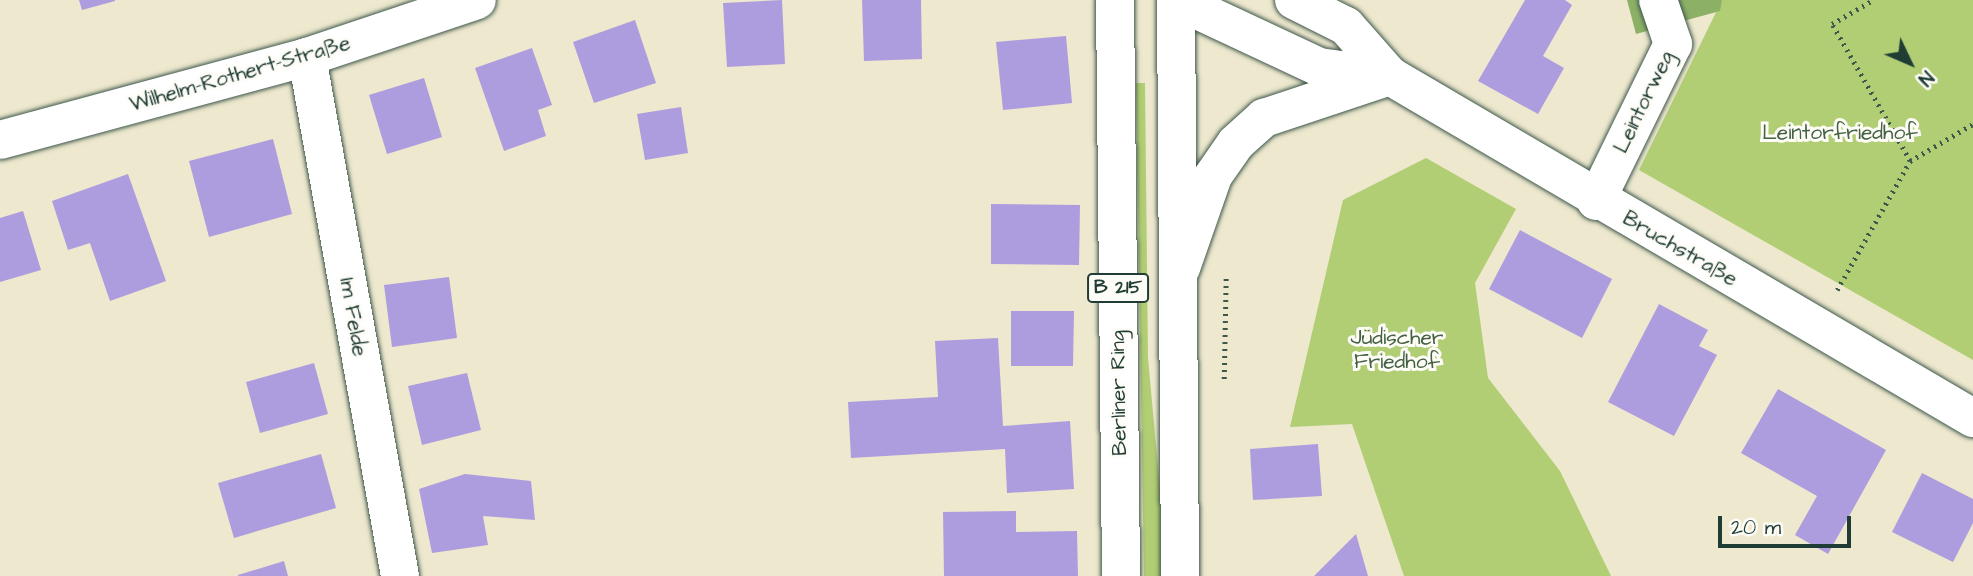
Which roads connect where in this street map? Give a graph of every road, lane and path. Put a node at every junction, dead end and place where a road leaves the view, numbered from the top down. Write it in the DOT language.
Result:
graph roads {
  1 [pos="477,0"];
  2 [pos="1115,0"];
  3 [pos="1176,0"];
  4 [pos="1294,0"];
  5 [pos="1658,0"];
  6 [pos="1873,0"];
  7 [pos="307,57"];
  8 [pos="1390,76"];
  9 [pos="1973,124"];
  10 [pos="0,140"];
  11 [pos="1910,161"];
  12 [pos="1596,201"];
  13 [pos="1181,268"];
  14 [pos="1226,271"];
  15 [pos="1846,274"];
  16 [pos="1224,391"];
  17 [pos="1973,418"];
  18 [pos="400,576"];
  19 [pos="1121,576"];
  20 [pos="1180,576"];
  1 -- 7 [label="street, Wilhelm-Rothert-Straße"];
  2 -- 19 [label="street, Berliner Ring / B 215"];
  3 -- 8 [label="street, Bruchstraße"];
  3 -- 13 [label="street, B 215"];
  4 -- 8 [label="street, Bruchstraße"];
  5 -- 12 [label="street, Leintorweg"];
  6 -- 11 [label="path"];
  7 -- 10 [label="street, Wilhelm-Rothert-Straße"];
  7 -- 18 [label="street, Im Felde"];
  8 -- 12 [label="street, Bruchstraße"];
  8 -- 13 [label="street"];
  9 -- 11 [label="path"];
  11 -- 15 [label="path"];
  12 -- 17 [label="street, Bruchstraße"];
  13 -- 20 [label="street, B 215"];
  14 -- 16 [label="path"];
}
